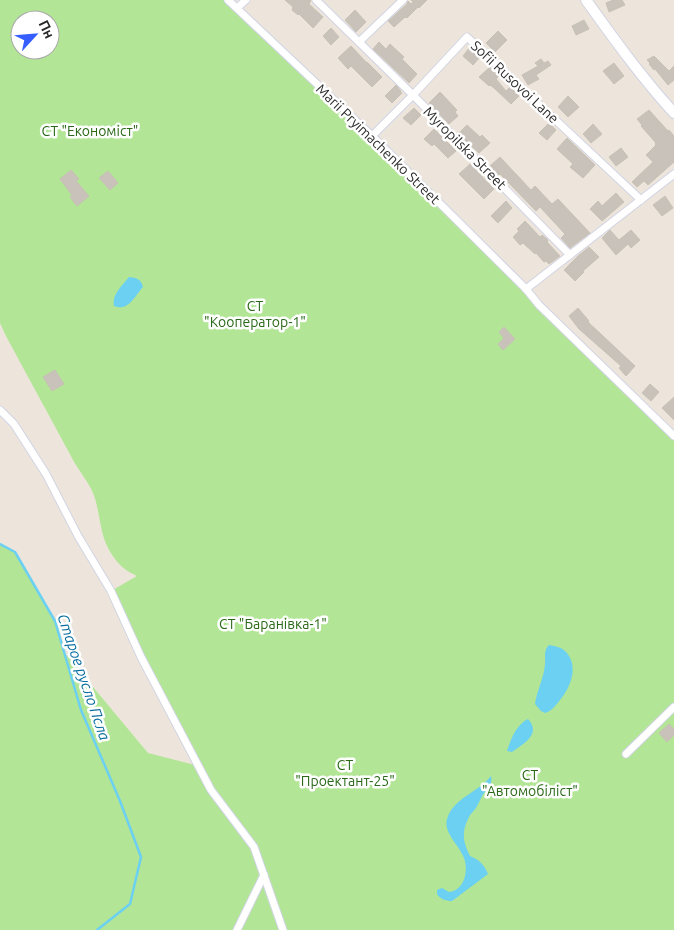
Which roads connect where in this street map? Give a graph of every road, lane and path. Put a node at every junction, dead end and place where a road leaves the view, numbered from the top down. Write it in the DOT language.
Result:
graph roads {
  1 [pos="228,0"];
  2 [pos="246,0"];
  3 [pos="316,0"];
  4 [pos="403,0"];
  5 [pos="586,0"];
  6 [pos="237,8"];
  7 [pos="359,42"];
  8 [pos="413,95"];
  9 [pos="674,113"];
  10 [pos="372,136"];
  11 [pos="674,174"];
  12 [pos="642,200"];
  13 [pos="570,256"];
  14 [pos="526,289"];
  15 [pos="0,410"];
  16 [pos="674,436"];
  17 [pos="674,707"];
  18 [pos="626,754"];
  19 [pos="264,875"];
  20 [pos="237,930"];
  21 [pos="283,930"];
  1 -- 6 [label="street, Marii Pryimachenko Street"];
  2 -- 6 [label="street"];
  3 -- 7 [label="street, Myropilska Street"];
  4 -- 7 [label="street"];
  5 -- 9 [label="main road"];
  6 -- 10 [label="street, Marii Pryimachenko Street"];
  7 -- 8 [label="street, Myropilska Street"];
  8 -- 10 [label="street, Sofii Rusovoi Lane"];
  8 -- 12 [label="street, Sofii Rusovoi Lane"];
  8 -- 13 [label="street, Myropilska Street"];
  10 -- 14 [label="street, Marii Pryimachenko Street"];
  11 -- 12 [label="street"];
  12 -- 13 [label="street"];
  13 -- 14 [label="street"];
  14 -- 16 [label="street, Marii Pryimachenko Street"];
  15 -- 19 [label="street"];
  17 -- 18 [label="street"];
  19 -- 20 [label="street"];
  19 -- 21 [label="street"];
}
